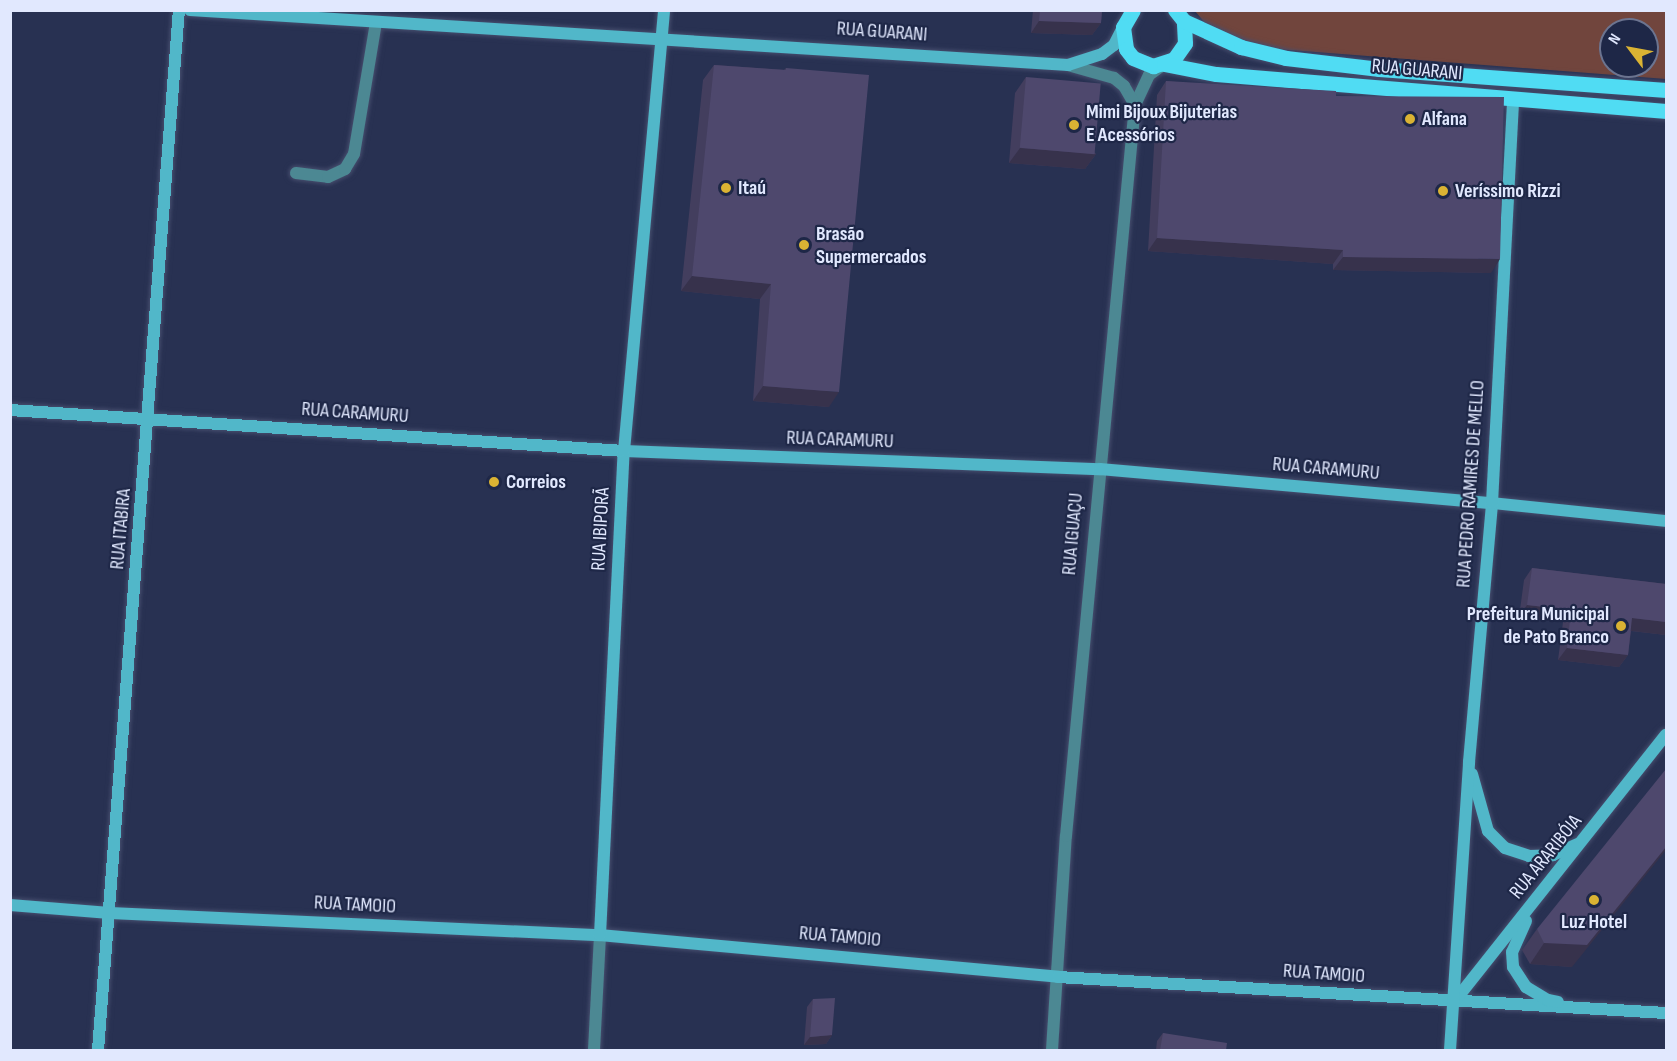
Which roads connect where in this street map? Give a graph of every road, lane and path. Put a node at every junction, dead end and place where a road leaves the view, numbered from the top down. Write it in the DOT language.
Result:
graph roads {
  1 [pos="179,10"];
  2 [pos="190,10"];
  3 [pos="663,10"];
  4 [pos="1124,10"];
  5 [pos="1133,10"];
  6 [pos="1178,14"];
  7 [pos="376,22"];
  8 [pos="1124,27"];
  9 [pos="662,38"];
  10 [pos="1164,64"];
  11 [pos="1068,65"];
  12 [pos="1666,90"];
  13 [pos="1513,99"];
  14 [pos="1135,105"];
  15 [pos="1666,111"];
  16 [pos="296,173"];
  17 [pos="10,410"];
  18 [pos="149,418"];
  19 [pos="624,451"];
  20 [pos="1100,469"];
  21 [pos="1492,503"];
  22 [pos="1666,522"];
  23 [pos="1666,735"];
  24 [pos="1469,762"];
  25 [pos="1584,841"];
  26 [pos="1550,884"];
  27 [pos="10,905"];
  28 [pos="110,913"];
  29 [pos="600,935"];
  30 [pos="1058,977"];
  31 [pos="1454,1002"];
  32 [pos="1600,1008"];
  33 [pos="1666,1013"];
  34 [pos="98,1050"];
  35 [pos="594,1050"];
  36 [pos="1052,1050"];
  37 [pos="1450,1050"];
  1 -- 18 [label="street, RUA ITABIRA"];
  2 -- 7 [label="street, RUA GUARANI"];
  3 -- 9 [label="street, RUA IBIPORÃ"];
  4 -- 8 [label="main road"];
  5 -- 8 [label="main road"];
  6 -- 10 [label="main road"];
  6 -- 12 [label="main road, RUA GUARANI"];
  7 -- 9 [label="street, RUA GUARANI"];
  7 -- 16 [label="street"];
  8 -- 10 [label="main road, RUA GUARANI"];
  8 -- 11 [label="street, RUA GUARANI"];
  9 -- 11 [label="street, RUA GUARANI"];
  9 -- 19 [label="street, RUA IBIPORÃ"];
  10 -- 13 [label="main road, RUA GUARANI"];
  10 -- 14 [label="street, RUA IGUAÇU"];
  11 -- 14 [label="street"];
  13 -- 15 [label="main road, RUA GUARANI"];
  13 -- 21 [label="street, RUA PEDRO RAMIRES DE MELLO"];
  14 -- 20 [label="street, RUA IGUAÇU"];
  17 -- 18 [label="street, RUA CARAMURU"];
  18 -- 19 [label="street, RUA CARAMURU"];
  18 -- 28 [label="street, RUA ITABIRA"];
  19 -- 20 [label="street, RUA CARAMURU"];
  19 -- 29 [label="street, RUA IBIPORÃ"];
  20 -- 21 [label="street, RUA CARAMURU"];
  20 -- 30 [label="street, RUA IGUAÇU"];
  21 -- 22 [label="street, RUA CARAMURU"];
  21 -- 24 [label="street, RUA PEDRO RAMIRES DE MELLO"];
  23 -- 25 [label="street, RUA ARARIBÓIA"];
  24 -- 25 [label="street"];
  24 -- 31 [label="street, RUA PEDRO RAMIRES DE MELLO"];
  25 -- 26 [label="street, RUA ARARIBÓIA"];
  26 -- 31 [label="street, RUA ARARIBÓIA"];
  26 -- 32 [label="street"];
  27 -- 28 [label="street, RUA TAMOIO"];
  28 -- 29 [label="street, RUA TAMOIO"];
  28 -- 34 [label="street, RUA ITABIRA"];
  29 -- 30 [label="street, RUA TAMOIO"];
  29 -- 35 [label="street, RUA IBIPORÃ"];
  30 -- 31 [label="street, RUA TAMOIO"];
  30 -- 36 [label="street, RUA IGUAÇU"];
  31 -- 32 [label="street, RUA TAMOIO"];
  31 -- 37 [label="street, RUA PEDRO RAMIRES DE MELLO"];
  32 -- 33 [label="street, RUA TAMOIO"];
}
